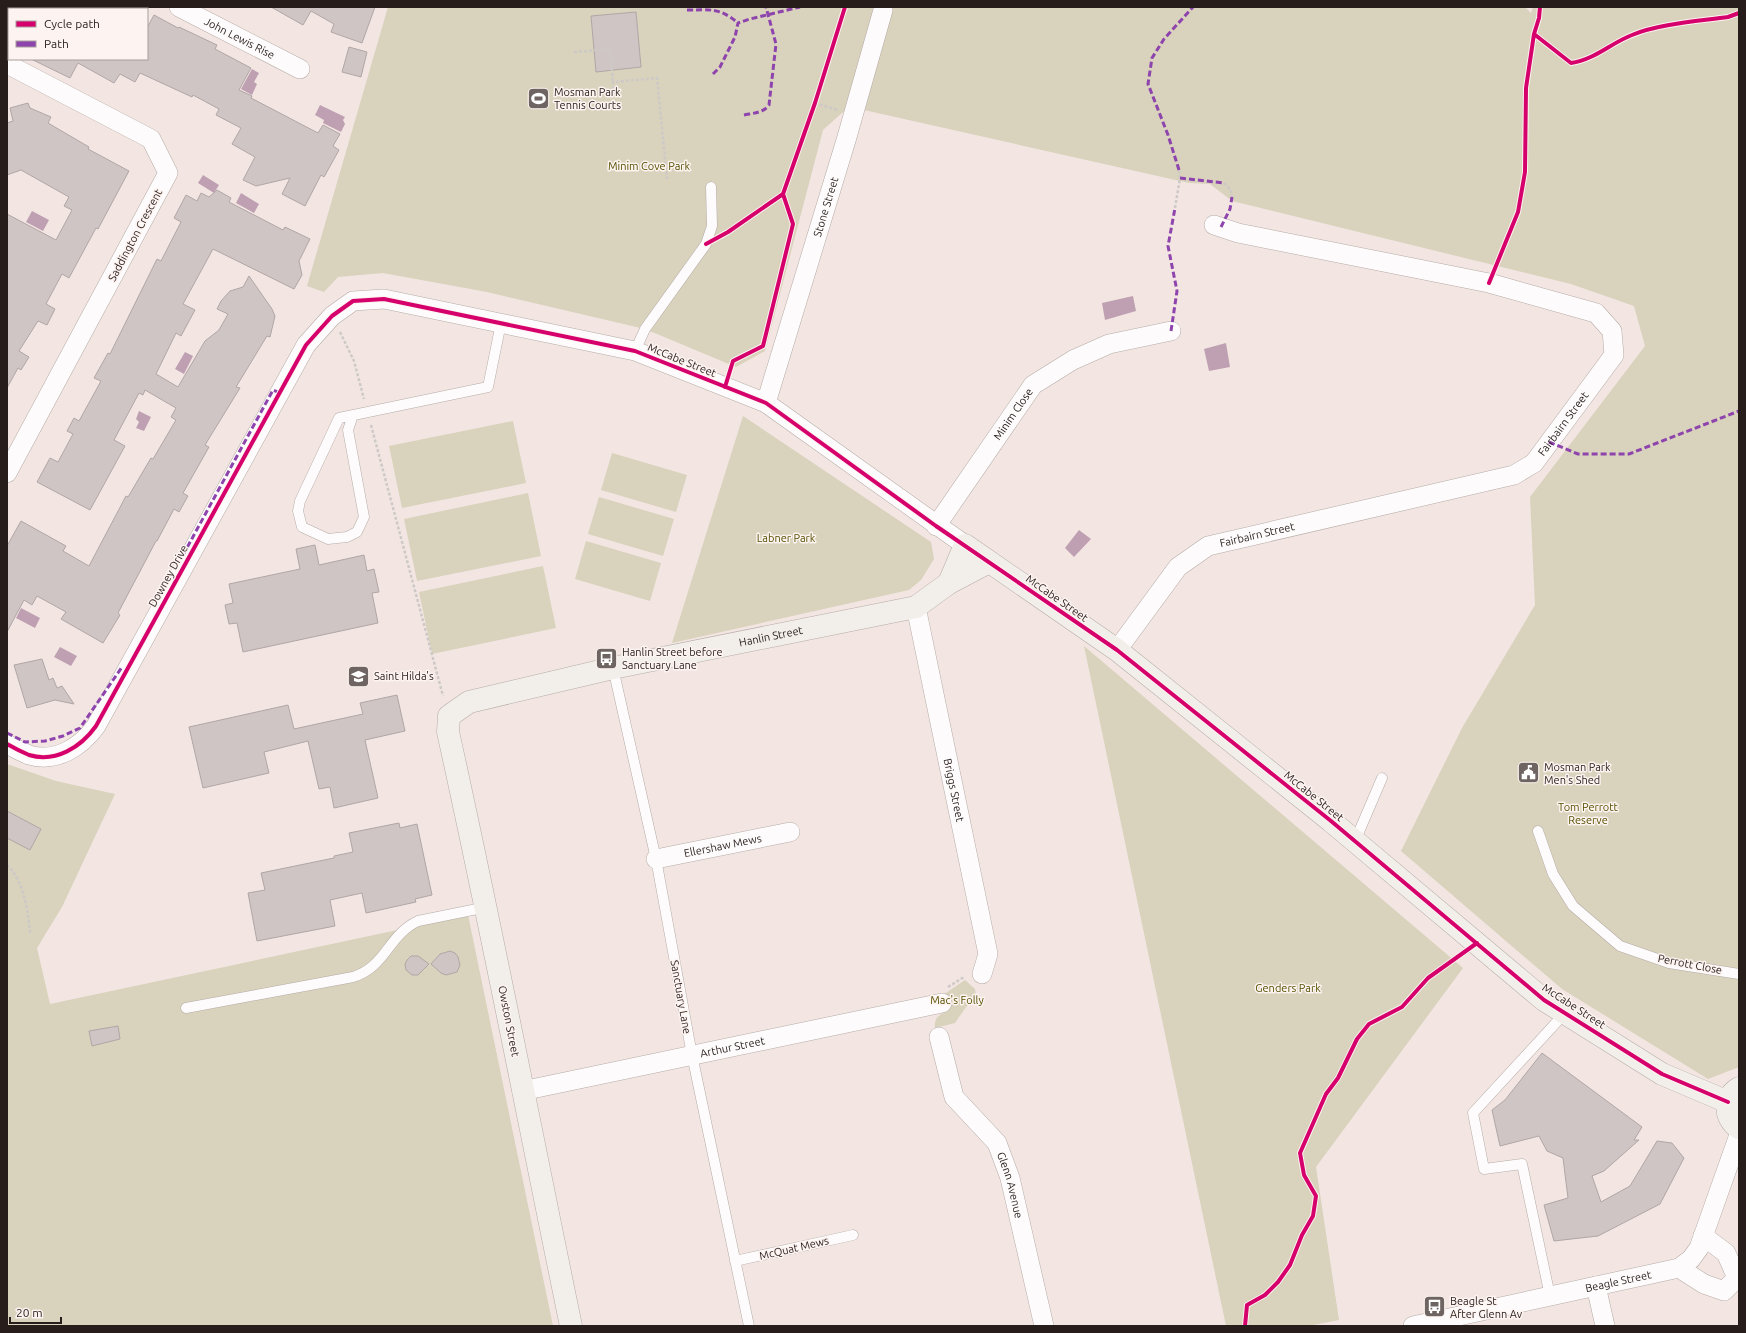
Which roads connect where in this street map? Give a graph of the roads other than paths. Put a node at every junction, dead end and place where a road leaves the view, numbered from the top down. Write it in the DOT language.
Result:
graph roads {
  1 [pos="178,7"];
  2 [pos="883,10"];
  3 [pos="7,63"];
  4 [pos="300,69"];
  5 [pos="711,187"];
  6 [pos="1214,225"];
  7 [pos="501,323"];
  8 [pos="1170,331"];
  9 [pos="306,345"];
  10 [pos="635,350"];
  11 [pos="766,403"];
  12 [pos="353,415"];
  13 [pos="7,473"];
  14 [pos="936,526"];
  15 [pos="965,545"];
  16 [pos="989,562"];
  17 [pos="949,583"];
  18 [pos="916,607"];
  19 [pos="1117,650"];
  20 [pos="613,668"];
  21 [pos="449,716"];
  22 [pos="7,744"];
  23 [pos="1382,778"];
  24 [pos="1538,831"];
  25 [pos="790,832"];
  26 [pos="1354,841"];
  27 [pos="656,859"];
  28 [pos="487,907"];
  29 [pos="982,974"];
  30 [pos="1739,974"];
  31 [pos="942,1003"];
  32 [pos="186,1008"];
  33 [pos="1565,1013"];
  34 [pos="939,1037"];
  35 [pos="692,1055"];
  36 [pos="522,1091"];
  37 [pos="1733,1095"];
  38 [pos="1739,1128"];
  39 [pos="1739,1135"];
  40 [pos="853,1235"];
  41 [pos="1703,1236"];
  42 [pos="735,1261"];
  43 [pos="1679,1268"];
  44 [pos="1596,1286"];
  45 [pos="1550,1296"];
  46 [pos="1424,1325"];
  47 [pos="571,1326"];
  48 [pos="749,1326"];
  49 [pos="1044,1326"];
  50 [pos="1605,1326"];
  1 -- 4 [label="street, John Lewis Rise"];
  2 -- 11 [label="street, Stone Street"];
  3 -- 13 [label="street, Saddington Crescent"];
  5 -- 10 [label="lane"];
  6 -- 19 [label="street, Fairbairn Street"];
  7 -- 9 [label="street, McCabe Street"];
  7 -- 10 [label="street, McCabe Street"];
  7 -- 12 [label="lane"];
  8 -- 14 [label="street, Minim Close"];
  9 -- 22 [label="street, Downey Drive"];
  10 -- 11 [label="street, McCabe Street"];
  11 -- 14 [label="street, McCabe Street"];
  12 -- 12 [label="lane"];
  14 -- 15 [label="street, McCabe Street"];
  15 -- 16 [label="street, McCabe Street"];
  15 -- 17 [label="street"];
  16 -- 17 [label="street, Hanlin Street"];
  16 -- 19 [label="street, McCabe Street"];
  17 -- 18 [label="street, Hanlin Street"];
  18 -- 20 [label="street, Hanlin Street"];
  18 -- 29 [label="street, Briggs Street"];
  19 -- 26 [label="street, McCabe Street"];
  20 -- 21 [label="street, Hanlin Street"];
  20 -- 27 [label="lane, Sanctuary Lane"];
  21 -- 28 [label="street, Owston Street"];
  23 -- 26 [label="lane"];
  24 -- 30 [label="lane, Perrott Close"];
  25 -- 27 [label="street, Ellershaw Mews"];
  26 -- 33 [label="street, McCabe Street"];
  27 -- 35 [label="lane, Sanctuary Lane"];
  28 -- 32 [label="lane"];
  28 -- 36 [label="street, Owston Street"];
  31 -- 35 [label="street, Arthur Street"];
  33 -- 37 [label="street, McCabe Street"];
  33 -- 45 [label="lane"];
  34 -- 49 [label="street, Glenn Avenue"];
  35 -- 36 [label="street, Arthur Street"];
  35 -- 42 [label="lane, Sanctuary Lane"];
  36 -- 47 [label="street, Owston Street"];
  37 -- 38 [label="street"];
  39 -- 41 [label="street, Beagle Street"];
  40 -- 42 [label="lane, McQuat Mews"];
  41 -- 43 [label="street, Beagle Street"];
  41 -- 43 [label="street"];
  42 -- 48 [label="lane, Sanctuary Lane"];
  43 -- 44 [label="street, Beagle Street"];
  44 -- 45 [label="street, Beagle Street"];
  44 -- 50 [label="street"];
  45 -- 46 [label="street, Beagle Street"];
}
